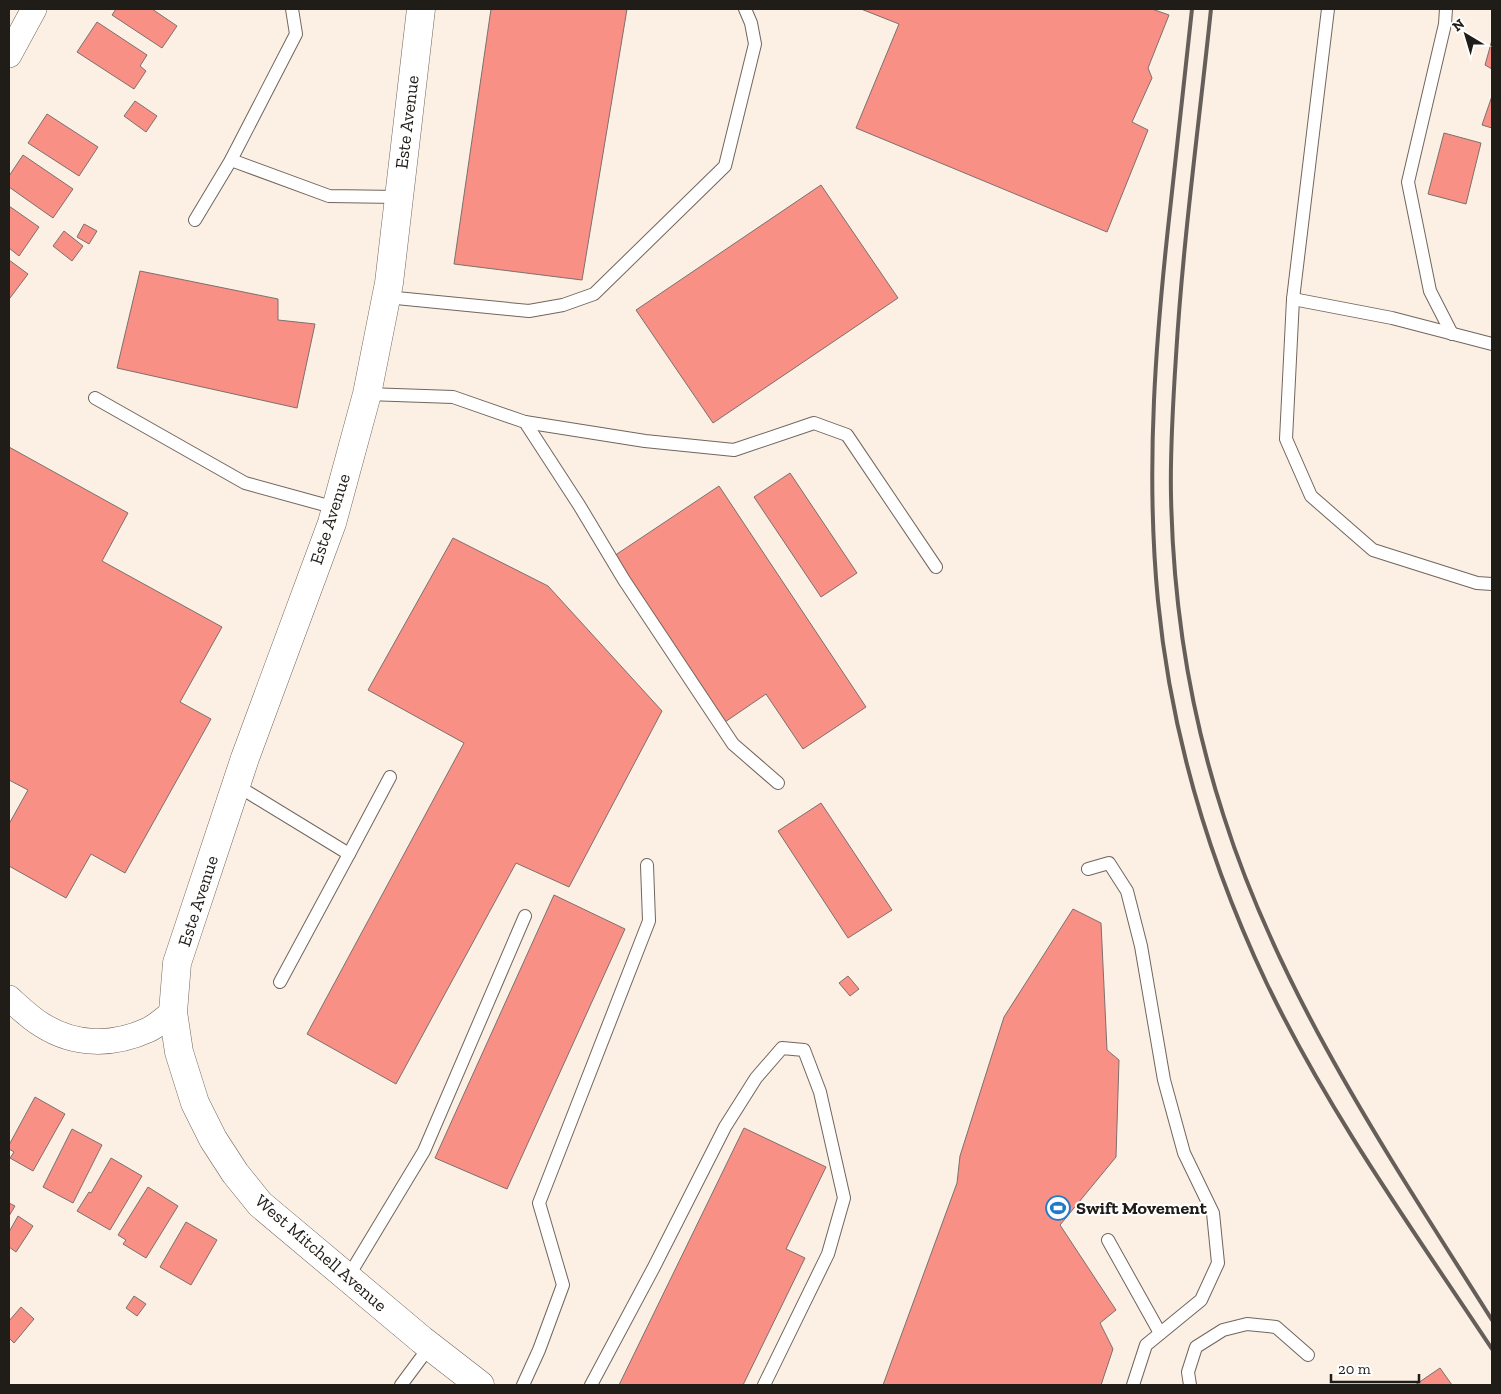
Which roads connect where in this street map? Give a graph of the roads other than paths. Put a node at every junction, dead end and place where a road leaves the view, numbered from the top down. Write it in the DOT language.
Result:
graph roads {
  1 [pos="34,9"];
  2 [pos="292,9"];
  3 [pos="420,9"];
  4 [pos="745,9"];
  5 [pos="1328,9"];
  6 [pos="1446,9"];
  7 [pos="9,56"];
  8 [pos="231,160"];
  9 [pos="398,197"];
  10 [pos="195,220"];
  11 [pos="386,297"];
  12 [pos="1293,299"];
  13 [pos="1452,334"];
  14 [pos="1492,344"];
  15 [pos="367,394"];
  16 [pos="96,398"];
  17 [pos="525,422"];
  18 [pos="336,508"];
  19 [pos="936,567"];
  20 [pos="1492,584"];
  21 [pos="390,777"];
  22 [pos="778,783"];
  23 [pos="236,785"];
  24 [pos="349,854"];
  25 [pos="647,865"];
  26 [pos="1088,869"];
  27 [pos="525,916"];
  28 [pos="280,982"];
  29 [pos="9,998"];
  30 [pos="173,1012"];
  31 [pos="1108,1240"];
  32 [pos="348,1277"];
  33 [pos="1160,1333"];
  34 [pos="430,1346"];
  35 [pos="1308,1355"];
  36 [pos="401,1385"];
  37 [pos="480,1385"];
  38 [pos="523,1385"];
  39 [pos="591,1385"];
  40 [pos="764,1385"];
  41 [pos="1133,1385"];
  42 [pos="1190,1385"];
  1 -- 7 [label="street"];
  2 -- 8 [label="lane"];
  3 -- 9 [label="street, Este Avenue"];
  4 -- 11 [label="lane"];
  5 -- 12 [label="lane"];
  6 -- 13 [label="lane"];
  8 -- 9 [label="lane"];
  8 -- 10 [label="lane"];
  9 -- 11 [label="street, Este Avenue"];
  11 -- 15 [label="street, Este Avenue"];
  12 -- 13 [label="lane"];
  12 -- 20 [label="lane"];
  13 -- 14 [label="lane"];
  15 -- 17 [label="lane"];
  15 -- 18 [label="street, Este Avenue"];
  16 -- 18 [label="lane"];
  17 -- 19 [label="lane"];
  17 -- 22 [label="lane"];
  18 -- 23 [label="street, Este Avenue"];
  21 -- 24 [label="lane"];
  23 -- 24 [label="lane"];
  23 -- 30 [label="street, Este Avenue"];
  24 -- 28 [label="lane"];
  25 -- 38 [label="lane"];
  26 -- 33 [label="lane"];
  27 -- 32 [label="lane"];
  29 -- 30 [label="street"];
  30 -- 32 [label="street, West Mitchell Avenue"];
  31 -- 33 [label="lane"];
  32 -- 34 [label="street, West Mitchell Avenue"];
  33 -- 41 [label="lane"];
  34 -- 36 [label="lane"];
  34 -- 37 [label="street, West Mitchell Avenue"];
  35 -- 42 [label="lane"];
  39 -- 40 [label="lane"];
}
